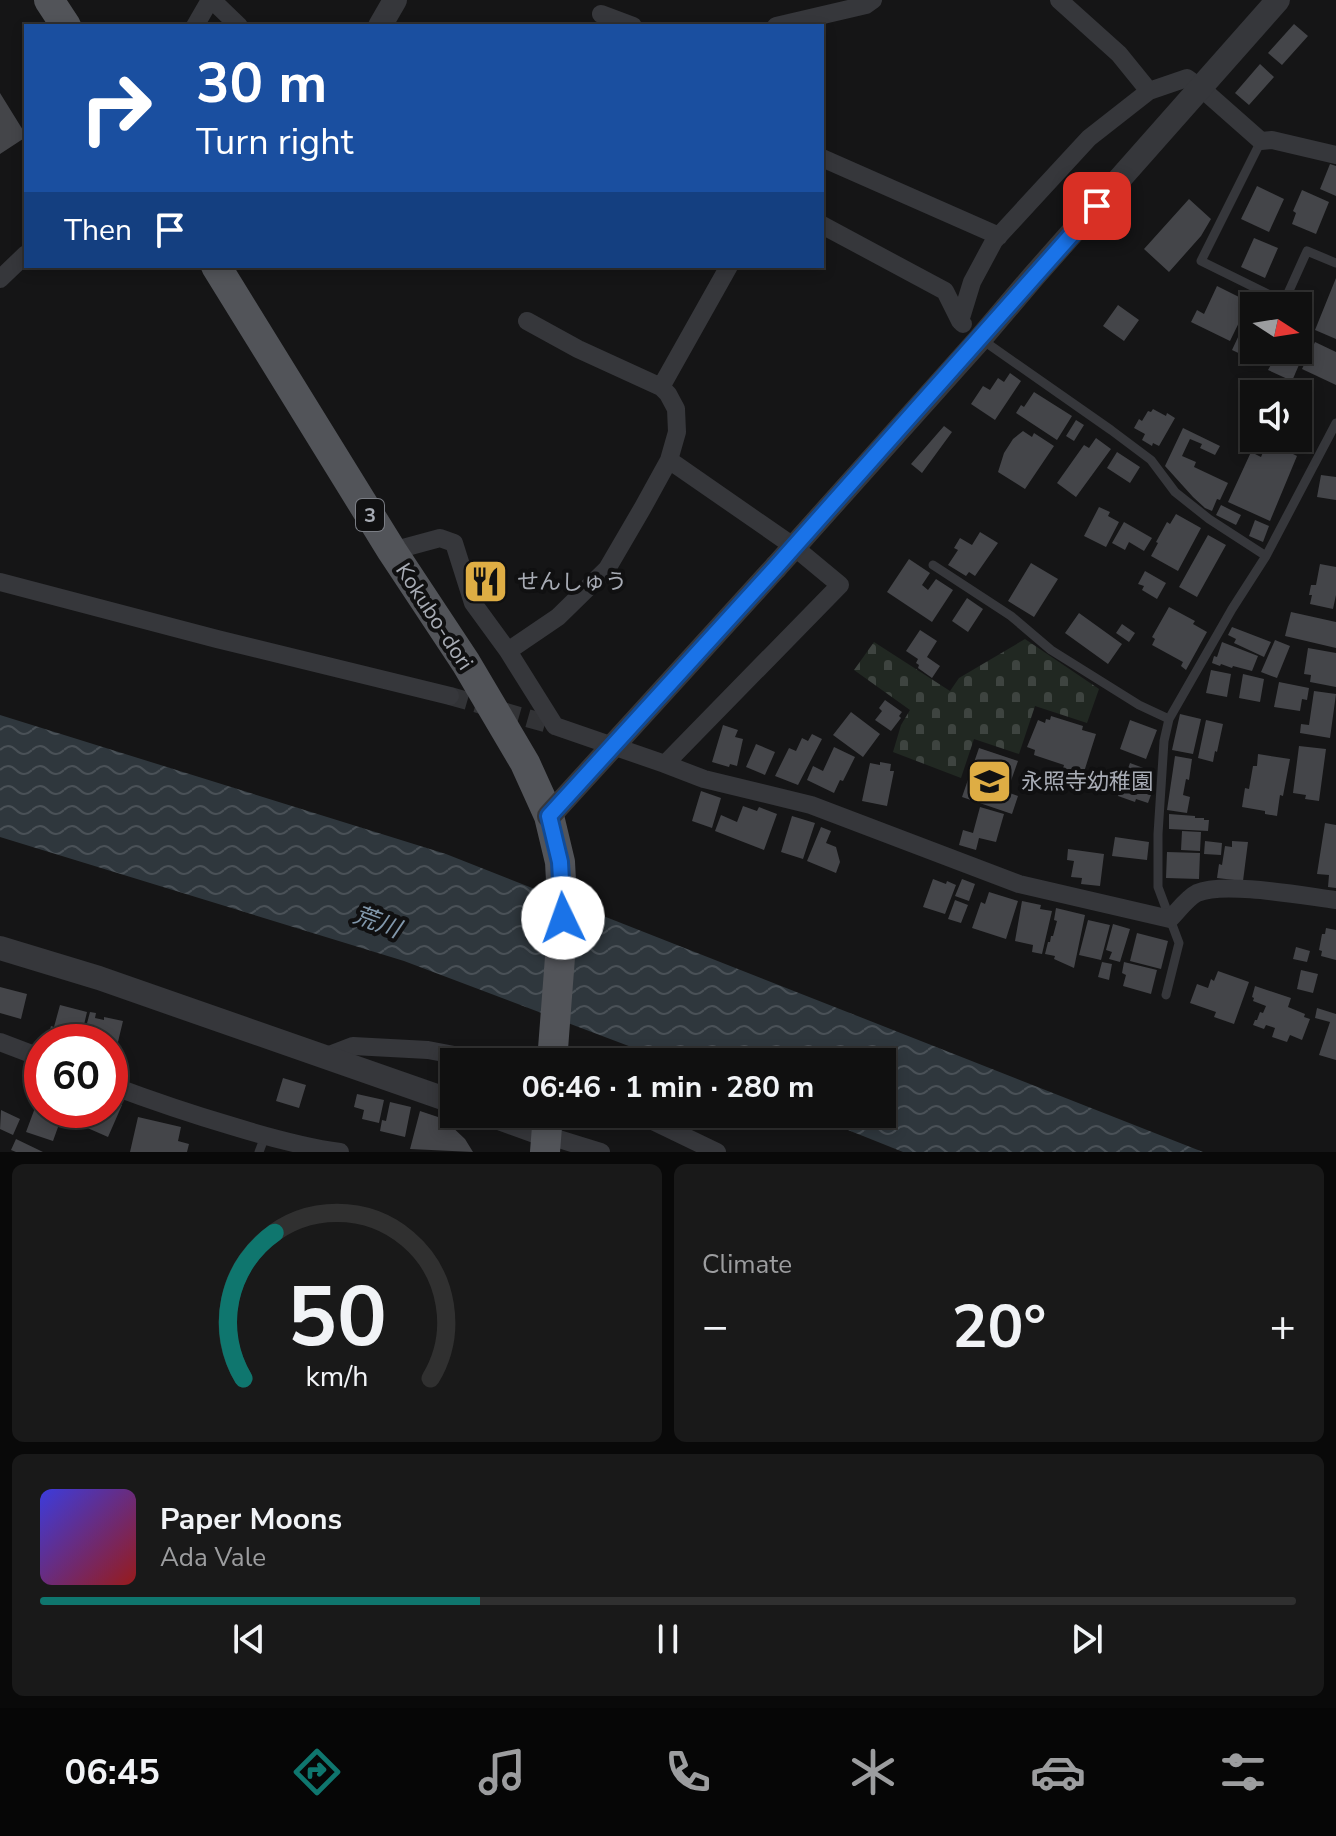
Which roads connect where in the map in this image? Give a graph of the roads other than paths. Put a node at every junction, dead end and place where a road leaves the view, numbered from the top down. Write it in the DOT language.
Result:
graph roads {
  1 [pos="49,0"];
  2 [pos="211,0"];
  3 [pos="395,0"];
  4 [pos="873,0"];
  5 [pos="1059,0"];
  6 [pos="1278,0"];
  7 [pos="601,14"];
  8 [pos="65,24"];
  9 [pos="196,24"];
  10 [pos="237,24"];
  11 [pos="381,24"];
  12 [pos="628,24"];
  13 [pos="785,24"];
  14 [pos="1201,88"];
  15 [pos="1149,91"];
  16 [pos="1261,141"];
  17 [pos="1336,155"];
  18 [pos="824,159"];
  19 [pos="824,226"];
  20 [pos="999,236"];
  21 [pos="24,256"];
  22 [pos="1336,263"];
  23 [pos="728,268"];
  24 [pos="223,269"];
  25 [pos="0,279"];
  26 [pos="527,321"];
  27 [pos="960,321"];
  28 [pos="981,338"];
  29 [pos="661,387"];
  30 [pos="1336,423"];
  31 [pos="669,460"];
  32 [pos="793,546"];
  33 [pos="392,551"];
  34 [pos="1266,556"];
  35 [pos="933,565"];
  36 [pos="0,582"];
  37 [pos="508,651"];
  38 [pos="450,696"];
  39 [pos="1169,719"];
  40 [pos="665,764"];
  41 [pos="549,816"];
  42 [pos="1336,900"];
  43 [pos="1170,919"];
  44 [pos="0,948"];
  45 [pos="1166,995"];
  46 [pos="0,1042"];
  47 [pos="553,1048"];
  48 [pos="24,1051"];
  49 [pos="440,1052"];
  50 [pos="327,1056"];
  51 [pos="128,1092"];
  52 [pos="440,1097"];
  53 [pos="667,1128"];
  54 [pos="546,1129"];
  55 [pos="262,1144"];
  56 [pos="340,1152"];
  57 [pos="601,1152"];
  58 [pos="717,1152"];
  1 -- 8 [label="main road"];
  2 -- 9 [label="street"];
  2 -- 10 [label="street"];
  3 -- 11 [label="street"];
  4 -- 13 [label="street"];
  5 -- 15 [label="street"];
  6 -- 14 [label="street"];
  7 -- 12 [label="street"];
  14 -- 15 [label="street"];
  14 -- 16 [label="street"];
  14 -- 28 [label="street"];
  15 -- 20 [label="street"];
  16 -- 17 [label="street"];
  16 -- 22 [label="lane"];
  18 -- 20 [label="street"];
  19 -- 27 [label="street"];
  20 -- 27 [label="street"];
  21 -- 25 [label="street"];
  23 -- 29 [label="street"];
  24 -- 33 [label="main road, Kokubo-dori / 3"];
  26 -- 29 [label="street"];
  27 -- 28 [label="street"];
  28 -- 32 [label="street"];
  28 -- 34 [label="lane"];
  29 -- 31 [label="street"];
  30 -- 34 [label="lane"];
  31 -- 32 [label="street"];
  31 -- 37 [label="street"];
  32 -- 40 [label="street"];
  32 -- 41 [label="street, bridge"];
  33 -- 37 [label="street"];
  33 -- 41 [label="main road, Kokubo-dori / 3"];
  34 -- 39 [label="lane"];
  35 -- 39 [label="lane"];
  36 -- 38 [label="street"];
  37 -- 40 [label="street"];
  39 -- 43 [label="lane"];
  40 -- 43 [label="street"];
  41 -- 47 [label="main road, 3"];
  42 -- 43 [label="street"];
  43 -- 45 [label="lane"];
  44 -- 50 [label="street"];
  46 -- 48 [label="street"];
  49 -- 50 [label="street"];
  50 -- 52 [label="street"];
  51 -- 55 [label="street"];
  53 -- 58 [label="street"];
  54 -- 57 [label="street"];
  55 -- 56 [label="street"];
}
